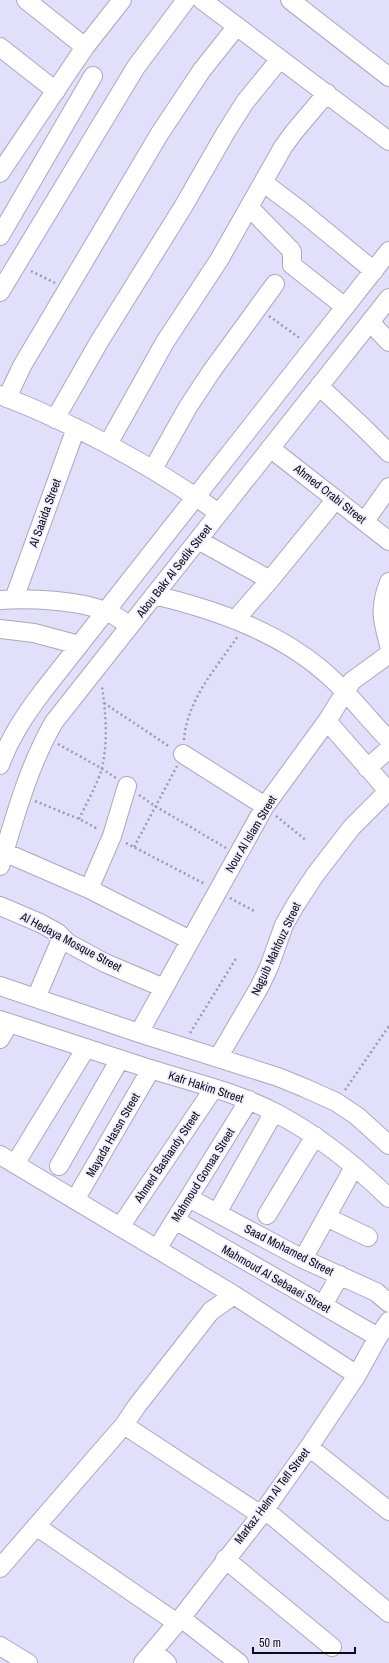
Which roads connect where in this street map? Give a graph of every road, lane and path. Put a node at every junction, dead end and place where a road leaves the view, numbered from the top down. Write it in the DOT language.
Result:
graph roads {
  1 [pos="26,0"];
  2 [pos="186,0"];
  3 [pos="202,0"];
  4 [pos="290,0"];
  5 [pos="119,1"];
  6 [pos="237,26"];
  7 [pos="0,47"];
  8 [pos="85,47"];
  9 [pos="280,58"];
  10 [pos="94,76"];
  11 [pos="389,77"];
  12 [pos="56,91"];
  13 [pos="326,93"];
  14 [pos="389,142"];
  15 [pos="0,173"];
  16 [pos="264,183"];
  17 [pos="249,207"];
  18 [pos="0,236"];
  19 [pos="389,251"];
  20 [pos="16,264"];
  21 [pos="374,271"];
  22 [pos="275,284"];
  23 [pos="67,289"];
  24 [pos="0,292"];
  25 [pos="389,298"];
  26 [pos="345,307"];
  27 [pos="257,308"];
  28 [pos="370,322"];
  29 [pos="389,342"];
  30 [pos="313,348"];
  31 [pos="319,386"];
  32 [pos="4,396"];
  33 [pos="55,419"];
  34 [pos="76,428"];
  35 [pos="108,444"];
  36 [pos="270,448"];
  37 [pos="389,453"];
  38 [pos="153,469"];
  39 [pos="389,487"];
  40 [pos="196,496"];
  41 [pos="336,499"];
  42 [pos="219,512"];
  43 [pos="365,522"];
  44 [pos="198,540"];
  45 [pos="389,541"];
  46 [pos="270,580"];
  47 [pos="389,582"];
  48 [pos="154,596"];
  49 [pos="7,599"];
  50 [pos="106,612"];
  51 [pos="240,622"];
  52 [pos="130,626"];
  53 [pos="0,629"];
  54 [pos="79,645"];
  55 [pos="389,645"];
  56 [pos="389,654"];
  57 [pos="98,665"];
  58 [pos="345,692"];
  59 [pos="104,703"];
  60 [pos="327,721"];
  61 [pos="389,740"];
  62 [pos="389,749"];
  63 [pos="183,754"];
  64 [pos="0,765"];
  65 [pos="367,768"];
  66 [pos="127,786"];
  67 [pos="389,791"];
  68 [pos="266,806"];
  69 [pos="79,819"];
  70 [pos="307,841"];
  71 [pos="134,847"];
  72 [pos="2,859"];
  73 [pos="88,889"];
  74 [pos="217,891"];
  75 [pos="0,906"];
  76 [pos="256,912"];
  77 [pos="62,937"];
  78 [pos="190,940"];
  79 [pos="237,957"];
  80 [pos="0,986"];
  81 [pos="164,988"];
  82 [pos="36,998"];
  83 [pos="5,1022"];
  84 [pos="389,1026"];
  85 [pos="139,1033"];
  86 [pos="0,1039"];
  87 [pos="182,1046"];
  88 [pos="86,1048"];
  89 [pos="218,1058"];
  90 [pos="120,1059"];
  91 [pos="151,1069"];
  92 [pos="214,1088"];
  93 [pos="249,1100"];
  94 [pos="336,1102"];
  95 [pos="274,1112"];
  96 [pos="315,1136"];
  97 [pos="389,1145"];
  98 [pos="8,1159"];
  99 [pos="59,1166"];
  100 [pos="354,1167"];
  101 [pos="189,1198"];
  102 [pos="389,1198"];
  103 [pos="75,1200"];
  104 [pos="216,1213"];
  105 [pos="266,1215"];
  106 [pos="326,1217"];
  107 [pos="175,1220"];
  108 [pos="120,1227"];
  109 [pos="368,1237"];
  110 [pos="157,1249"];
  111 [pos="303,1259"];
  112 [pos="340,1276"];
  113 [pos="234,1295"];
  114 [pos="389,1302"];
  115 [pos="323,1305"];
  116 [pos="389,1321"];
  117 [pos="378,1337"];
  118 [pos="357,1375"];
  119 [pos="124,1425"];
  120 [pos="309,1447"];
  121 [pos="389,1511"];
  122 [pos="263,1512"];
  123 [pos="36,1526"];
  124 [pos="225,1559"];
  125 [pos="0,1568"];
  126 [pos="389,1613"];
  127 [pos="179,1621"];
  128 [pos="0,1646"];
  129 [pos="332,1647"];
  130 [pos="148,1657"];
  131 [pos="28,1663"];
  132 [pos="167,1663"];
  133 [pos="239,1663"];
  1 -- 8 [label="street"];
  2 -- 20 [label="street"];
  3 -- 6 [label="street"];
  4 -- 11 [label="street"];
  5 -- 8 [label="street"];
  6 -- 9 [label="street"];
  6 -- 23 [label="street"];
  7 -- 12 [label="street"];
  8 -- 12 [label="street"];
  9 -- 13 [label="street"];
  9 -- 33 [label="street"];
  10 -- 18 [label="street"];
  12 -- 15 [label="street"];
  13 -- 14 [label="street"];
  13 -- 16 [label="street"];
  16 -- 17 [label="street"];
  16 -- 21 [label="street"];
  17 -- 26 [label="street"];
  17 -- 35 [label="street"];
  19 -- 21 [label="street"];
  20 -- 23 [label="path"];
  20 -- 24 [label="street"];
  21 -- 26 [label="street"];
  22 -- 27 [label="street"];
  23 -- 32 [label="street"];
  25 -- 28 [label="street, Abou Bakr Al Sedik Street"];
  26 -- 30 [label="street"];
  27 -- 30 [label="path"];
  27 -- 38 [label="street"];
  28 -- 29 [label="street"];
  28 -- 31 [label="street, Abou Bakr Al Sedik Street"];
  30 -- 40 [label="street"];
  31 -- 36 [label="street, Abou Bakr Al Sedik Street"];
  31 -- 37 [label="street"];
  32 -- 33 [label="street"];
  33 -- 34 [label="street"];
  34 -- 35 [label="street"];
  34 -- 49 [label="street, Al Saaida Street"];
  35 -- 38 [label="street"];
  36 -- 41 [label="street, Ahmed Orabi Street"];
  36 -- 42 [label="street, Abou Bakr Al Sedik Street"];
  38 -- 40 [label="street"];
  39 -- 43 [label="street"];
  40 -- 42 [label="street"];
  40 -- 50 [label="street"];
  41 -- 43 [label="street, Ahmed Orabi Street"];
  41 -- 46 [label="street"];
  42 -- 44 [label="street, Abou Bakr Al Sedik Street"];
  43 -- 45 [label="street, Ahmed Orabi Street"];
  44 -- 46 [label="street"];
  44 -- 48 [label="street, Abou Bakr Al Sedik Street"];
  46 -- 51 [label="street"];
  47 -- 55 [label="street"];
  48 -- 51 [label="street"];
  48 -- 52 [label="street, Abou Bakr Al Sedik Street"];
  49 -- 50 [label="street"];
  50 -- 52 [label="street"];
  50 -- 54 [label="street"];
  51 -- 58 [label="street"];
  51 -- 63 [label="path"];
  52 -- 57 [label="street, Abou Bakr Al Sedik Street"];
  53 -- 54 [label="street"];
  54 -- 64 [label="street"];
  56 -- 58 [label="street, Nour Al Islam Street"];
  57 -- 59 [label="path"];
  57 -- 72 [label="street, Abou Bakr Al Sedik Street"];
  58 -- 60 [label="street, Nour Al Islam Street"];
  58 -- 61 [label="street"];
  59 -- 63 [label="path"];
  59 -- 69 [label="path"];
  60 -- 65 [label="street"];
  60 -- 68 [label="street, Nour Al Islam Street"];
  62 -- 65 [label="street"];
  63 -- 68 [label="street"];
  63 -- 71 [label="path"];
  65 -- 67 [label="street"];
  66 -- 73 [label="street"];
  67 -- 89 [label="street, Naguib Mahfouz Street"];
  68 -- 70 [label="path"];
  68 -- 74 [label="street, Nour Al Islam Street"];
  72 -- 73 [label="street"];
  73 -- 78 [label="street"];
  74 -- 76 [label="path"];
  74 -- 78 [label="street, Nour Al Islam Street"];
  75 -- 77 [label="street, Al Hedaya Mosque Street"];
  77 -- 81 [label="street, Al Hedaya Mosque Street"];
  77 -- 82 [label="street"];
  78 -- 81 [label="street, Nour Al Islam Street"];
  79 -- 87 [label="path"];
  80 -- 82 [label="street"];
  81 -- 85 [label="street, Nour Al Islam Street"];
  82 -- 85 [label="street"];
  83 -- 86 [label="street"];
  83 -- 88 [label="street, Kafr Hakim Street"];
  84 -- 94 [label="path"];
  85 -- 87 [label="street"];
  87 -- 89 [label="street"];
  88 -- 90 [label="street, Kafr Hakim Street"];
  88 -- 98 [label="street"];
  89 -- 94 [label="street"];
  90 -- 91 [label="street, Kafr Hakim Street"];
  90 -- 99 [label="street"];
  91 -- 92 [label="street, Kafr Hakim Street"];
  91 -- 103 [label="street, Mayada Hassn Street"];
  92 -- 93 [label="street, Kafr Hakim Street"];
  92 -- 108 [label="street, Ahmed Bashandy Street"];
  93 -- 95 [label="street, Kafr Hakim Street"];
  93 -- 101 [label="street, Mahmoud Gomaa Street"];
  94 -- 97 [label="street"];
  95 -- 96 [label="street, Kafr Hakim Street"];
  95 -- 104 [label="street"];
  96 -- 100 [label="street, Kafr Hakim Street"];
  96 -- 105 [label="street"];
  98 -- 103 [label="street"];
  100 -- 102 [label="street, Kafr Hakim Street"];
  100 -- 106 [label="street"];
  101 -- 104 [label="street, Saad Mohamed Street"];
  101 -- 107 [label="street, Mahmoud Gomaa Street"];
  103 -- 108 [label="street"];
  104 -- 111 [label="street, Saad Mohamed Street"];
  106 -- 109 [label="street"];
  106 -- 111 [label="street"];
  107 -- 110 [label="street, Mahmoud Gomaa Street"];
  107 -- 115 [label="street, Mahmoud Al Sebaaei Street"];
  108 -- 110 [label="street"];
  110 -- 113 [label="street"];
  111 -- 112 [label="street, Saad Mohamed Street"];
  112 -- 114 [label="street, Saad Mohamed Street"];
  112 -- 115 [label="street"];
  113 -- 118 [label="street"];
  113 -- 119 [label="street"];
  115 -- 117 [label="street, Mahmoud Al Sebaaei Street"];
  116 -- 117 [label="street, Markaz Helm Al Tefl Street"];
  117 -- 118 [label="street, Markaz Helm Al Tefl Street"];
  118 -- 120 [label="street, Markaz Helm Al Tefl Street"];
  119 -- 122 [label="street"];
  119 -- 123 [label="street"];
  120 -- 121 [label="street"];
  120 -- 122 [label="street, Markaz Helm Al Tefl Street"];
  122 -- 124 [label="street, Markaz Helm Al Tefl Street"];
  122 -- 126 [label="street"];
  123 -- 125 [label="street"];
  123 -- 127 [label="street"];
  124 -- 127 [label="street, Markaz Helm Al Tefl Street"];
  124 -- 129 [label="street"];
  127 -- 130 [label="street, Markaz Helm Al Tefl Street"];
  127 -- 133 [label="street"];
  128 -- 131 [label="street"];
  130 -- 132 [label="street"];
}
